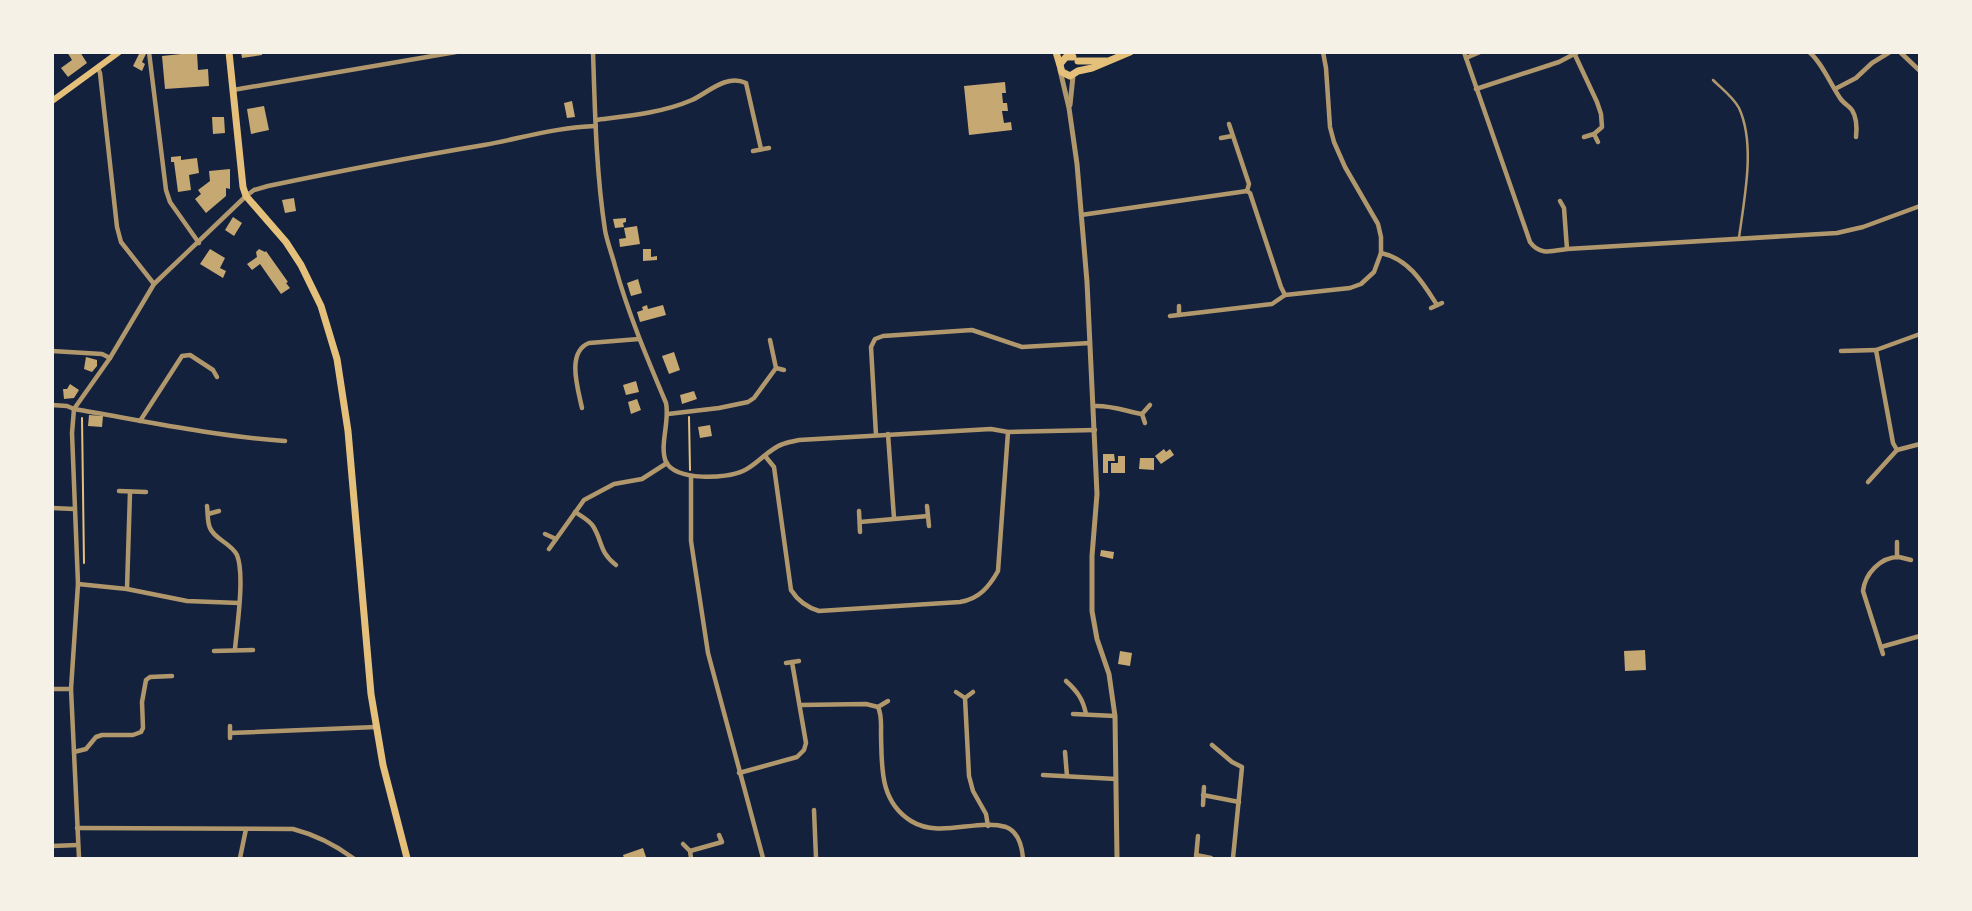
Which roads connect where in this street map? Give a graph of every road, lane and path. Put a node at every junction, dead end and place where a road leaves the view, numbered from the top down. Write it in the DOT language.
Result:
graph roads {
  1 [pos="119,52"];
  2 [pos="149,52"];
  3 [pos="229,52"];
  4 [pos="456,52"];
  5 [pos="593,52"];
  6 [pos="1056,52"];
  7 [pos="1130,52"];
  8 [pos="1323,52"];
  9 [pos="1480,52"];
  10 [pos="1809,52"];
  11 [pos="1890,52"];
  12 [pos="1900,52"];
  13 [pos="1576,54"];
  14 [pos="1465,55"];
  15 [pos="1073,57"];
  16 [pos="1110,61"];
  17 [pos="1060,67"];
  18 [pos="98,68"];
  19 [pos="1920,71"];
  20 [pos="1076,74"];
  21 [pos="1713,80"];
  22 [pos="1476,89"];
  23 [pos="1835,89"];
  24 [pos="233,90"];
  25 [pos="52,101"];
  26 [pos="1069,108"];
  27 [pos="596,123"];
  28 [pos="1229,124"];
  29 [pos="1594,134"];
  30 [pos="1232,136"];
  31 [pos="1584,137"];
  32 [pos="1856,137"];
  33 [pos="1221,138"];
  34 [pos="1598,142"];
  35 [pos="769,148"];
  36 [pos="761,149"];
  37 [pos="753,151"];
  38 [pos="1247,191"];
  39 [pos="246,196"];
  40 [pos="1560,201"];
  41 [pos="1920,206"];
  42 [pos="1081,215"];
  43 [pos="1739,238"];
  44 [pos="199,243"];
  45 [pos="1567,249"];
  46 [pos="1381,253"];
  47 [pos="154,284"];
  48 [pos="1285,295"];
  49 [pos="1179,306"];
  50 [pos="1431,309"];
  51 [pos="1179,315"];
  52 [pos="1170,316"];
  53 [pos="1920,334"];
  54 [pos="639,339"];
  55 [pos="770,340"];
  56 [pos="1090,344"];
  57 [pos="1876,350"];
  58 [pos="52,351"];
  59 [pos="1841,351"];
  60 [pos="110,358"];
  61 [pos="776,368"];
  62 [pos="784,370"];
  63 [pos="217,377"];
  64 [pos="580,399"];
  65 [pos="573,400"];
  66 [pos="52,405"];
  67 [pos="1150,405"];
  68 [pos="1094,406"];
  69 [pos="582,408"];
  70 [pos="74,409"];
  71 [pos="81,410"];
  72 [pos="689,412"];
  73 [pos="668,414"];
  74 [pos="1142,414"];
  75 [pos="140,421"];
  76 [pos="1145,423"];
  77 [pos="1095,430"];
  78 [pos="1008,432"];
  79 [pos="888,434"];
  80 [pos="876,435"];
  81 [pos="285,441"];
  82 [pos="1920,444"];
  83 [pos="1897,450"];
  84 [pos="765,456"];
  85 [pos="667,463"];
  86 [pos="691,477"];
  87 [pos="1868,482"];
  88 [pos="119,491"];
  89 [pos="130,492"];
  90 [pos="146,492"];
  91 [pos="207,506"];
  92 [pos="928,506"];
  93 [pos="52,508"];
  94 [pos="74,509"];
  95 [pos="219,511"];
  96 [pos="859,511"];
  97 [pos="575,512"];
  98 [pos="208,514"];
  99 [pos="928,516"];
  100 [pos="894,518"];
  101 [pos="860,522"];
  102 [pos="929,526"];
  103 [pos="860,532"];
  104 [pos="545,534"];
  105 [pos="556,539"];
  106 [pos="1897,542"];
  107 [pos="549,548"];
  108 [pos="1898,557"];
  109 [pos="1911,561"];
  110 [pos="616,565"];
  111 [pos="81,584"];
  112 [pos="127,589"];
  113 [pos="239,603"];
  114 [pos="1920,636"];
  115 [pos="1881,647"];
  116 [pos="235,649"];
  117 [pos="253,650"];
  118 [pos="215,651"];
  119 [pos="1883,654"];
  120 [pos="799,661"];
  121 [pos="172,676"];
  122 [pos="1066,681"];
  123 [pos="52,689"];
  124 [pos="71,690"];
  125 [pos="956,692"];
  126 [pos="972,692"];
  127 [pos="965,698"];
  128 [pos="888,701"];
  129 [pos="135,702"];
  130 [pos="142,702"];
  131 [pos="800,705"];
  132 [pos="878,707"];
  133 [pos="1073,714"];
  134 [pos="1086,714"];
  135 [pos="1115,716"];
  136 [pos="230,726"];
  137 [pos="376,727"];
  138 [pos="1212,745"];
  139 [pos="74,752"];
  140 [pos="1066,752"];
  141 [pos="739,773"];
  142 [pos="1043,775"];
  143 [pos="1067,776"];
  144 [pos="1116,779"];
  145 [pos="1204,787"];
  146 [pos="1203,795"];
  147 [pos="1239,802"];
  148 [pos="1203,805"];
  149 [pos="814,810"];
  150 [pos="988,826"];
  151 [pos="77,828"];
  152 [pos="246,829"];
  153 [pos="816,834"];
  154 [pos="823,834"];
  155 [pos="719,835"];
  156 [pos="1198,836"];
  157 [pos="683,844"];
  158 [pos="78,845"];
  159 [pos="52,846"];
  160 [pos="690,851"];
  161 [pos="1196,857"];
  162 [pos="79,859"];
  163 [pos="240,859"];
  164 [pos="353,859"];
  165 [pos="407,859"];
  166 [pos="691,859"];
  167 [pos="763,859"];
  168 [pos="816,859"];
  169 [pos="1023,859"];
  170 [pos="1117,859"];
  171 [pos="1210,859"];
  172 [pos="1233,859"];
  1 -- 18 [label="main road"];
  2 -- 44 [label="street"];
  3 -- 24 [label="main road"];
  4 -- 24 [label="street"];
  5 -- 27 [label="street"];
  6 -- 17 [label="main road"];
  7 -- 16 [label="main road"];
  8 -- 46 [label="street"];
  9 -- 14 [label="street"];
  10 -- 23 [label="street"];
  11 -- 23 [label="street"];
  12 -- 19 [label="street"];
  13 -- 22 [label="street"];
  13 -- 29 [label="street"];
  14 -- 22 [label="street"];
  15 -- 16 [label="main road"];
  15 -- 17 [label="main road"];
  15 -- 20 [label="main road"];
  16 -- 20 [label="main road"];
  17 -- 20 [label="main road"];
  17 -- 26 [label="street"];
  18 -- 25 [label="main road"];
  18 -- 47 [label="street"];
  20 -- 26 [label="street"];
  21 -- 43 [label="lane"];
  22 -- 45 [label="street"];
  23 -- 32 [label="street"];
  24 -- 39 [label="main road"];
  26 -- 42 [label="street"];
  27 -- 36 [label="street"];
  27 -- 39 [label="street"];
  27 -- 54 [label="street"];
  28 -- 30 [label="street"];
  29 -- 31 [label="street"];
  29 -- 34 [label="street"];
  30 -- 33 [label="street"];
  30 -- 38 [label="street"];
  35 -- 36 [label="street"];
  36 -- 37 [label="street"];
  38 -- 42 [label="street"];
  38 -- 48 [label="street"];
  39 -- 44 [label="street"];
  39 -- 137 [label="main road"];
  40 -- 45 [label="street"];
  41 -- 43 [label="street"];
  42 -- 56 [label="street"];
  43 -- 45 [label="street"];
  44 -- 47 [label="street"];
  46 -- 48 [label="street"];
  46 -- 50 [label="street"];
  47 -- 60 [label="street"];
  48 -- 51 [label="street"];
  49 -- 51 [label="street"];
  51 -- 52 [label="street"];
  53 -- 57 [label="street"];
  54 -- 64 [label="street"];
  54 -- 73 [label="street"];
  55 -- 61 [label="street"];
  56 -- 68 [label="street"];
  56 -- 80 [label="street"];
  57 -- 59 [label="street"];
  57 -- 83 [label="street"];
  58 -- 60 [label="street"];
  60 -- 70 [label="street"];
  61 -- 62 [label="street"];
  61 -- 72 [label="street"];
  63 -- 75 [label="street"];
  64 -- 65 [label="street"];
  64 -- 69 [label="street"];
  66 -- 70 [label="street"];
  67 -- 74 [label="street"];
  68 -- 74 [label="street"];
  68 -- 77 [label="street"];
  70 -- 71 [label="street"];
  70 -- 94 [label="street"];
  71 -- 75 [label="street"];
  71 -- 111 [label="path"];
  72 -- 73 [label="street"];
  72 -- 86 [label="path"];
  73 -- 85 [label="street"];
  74 -- 76 [label="street"];
  75 -- 81 [label="street"];
  77 -- 78 [label="street"];
  77 -- 135 [label="street"];
  78 -- 79 [label="street"];
  78 -- 84 [label="street"];
  79 -- 80 [label="street"];
  79 -- 100 [label="street"];
  80 -- 84 [label="street"];
  82 -- 83 [label="street"];
  83 -- 87 [label="street"];
  84 -- 86 [label="street"];
  85 -- 86 [label="street"];
  85 -- 97 [label="street"];
  86 -- 141 [label="street"];
  88 -- 89 [label="street"];
  89 -- 90 [label="street"];
  89 -- 112 [label="street"];
  91 -- 98 [label="street"];
  92 -- 99 [label="street"];
  93 -- 94 [label="street"];
  94 -- 111 [label="street"];
  95 -- 98 [label="street"];
  96 -- 101 [label="street"];
  97 -- 105 [label="street"];
  97 -- 110 [label="street"];
  98 -- 113 [label="street"];
  99 -- 100 [label="street"];
  99 -- 102 [label="street"];
  100 -- 101 [label="street"];
  101 -- 103 [label="street"];
  104 -- 105 [label="street"];
  105 -- 107 [label="street"];
  106 -- 108 [label="street"];
  108 -- 109 [label="street"];
  108 -- 115 [label="street"];
  111 -- 112 [label="street"];
  111 -- 124 [label="street"];
  112 -- 113 [label="street"];
  113 -- 116 [label="street"];
  114 -- 115 [label="street"];
  115 -- 119 [label="street"];
  116 -- 117 [label="street"];
  116 -- 118 [label="street"];
  120 -- 131 [label="street"];
  121 -- 130 [label="street"];
  122 -- 134 [label="street"];
  123 -- 124 [label="street"];
  124 -- 139 [label="street"];
  125 -- 127 [label="street"];
  126 -- 127 [label="street"];
  127 -- 150 [label="street"];
  128 -- 132 [label="street"];
  129 -- 130 [label="street"];
  130 -- 139 [label="street"];
  131 -- 132 [label="street"];
  131 -- 141 [label="street"];
  132 -- 150 [label="street"];
  133 -- 134 [label="street"];
  134 -- 135 [label="street"];
  135 -- 144 [label="street"];
  136 -- 137 [label="street"];
  137 -- 165 [label="main road"];
  138 -- 147 [label="street"];
  139 -- 151 [label="street"];
  140 -- 143 [label="street"];
  141 -- 167 [label="street"];
  142 -- 143 [label="street"];
  143 -- 144 [label="street"];
  144 -- 170 [label="street"];
  145 -- 146 [label="street"];
  146 -- 147 [label="street"];
  146 -- 148 [label="street"];
  147 -- 172 [label="street"];
  149 -- 153 [label="street"];
  150 -- 169 [label="street"];
  151 -- 152 [label="street"];
  151 -- 158 [label="street"];
  152 -- 163 [label="street"];
  152 -- 164 [label="street"];
  153 -- 154 [label="street"];
  153 -- 168 [label="street"];
  155 -- 160 [label="street"];
  156 -- 161 [label="street"];
  157 -- 160 [label="street"];
  158 -- 159 [label="street"];
  158 -- 162 [label="street"];
  160 -- 166 [label="street"];
  161 -- 171 [label="street"];
}
